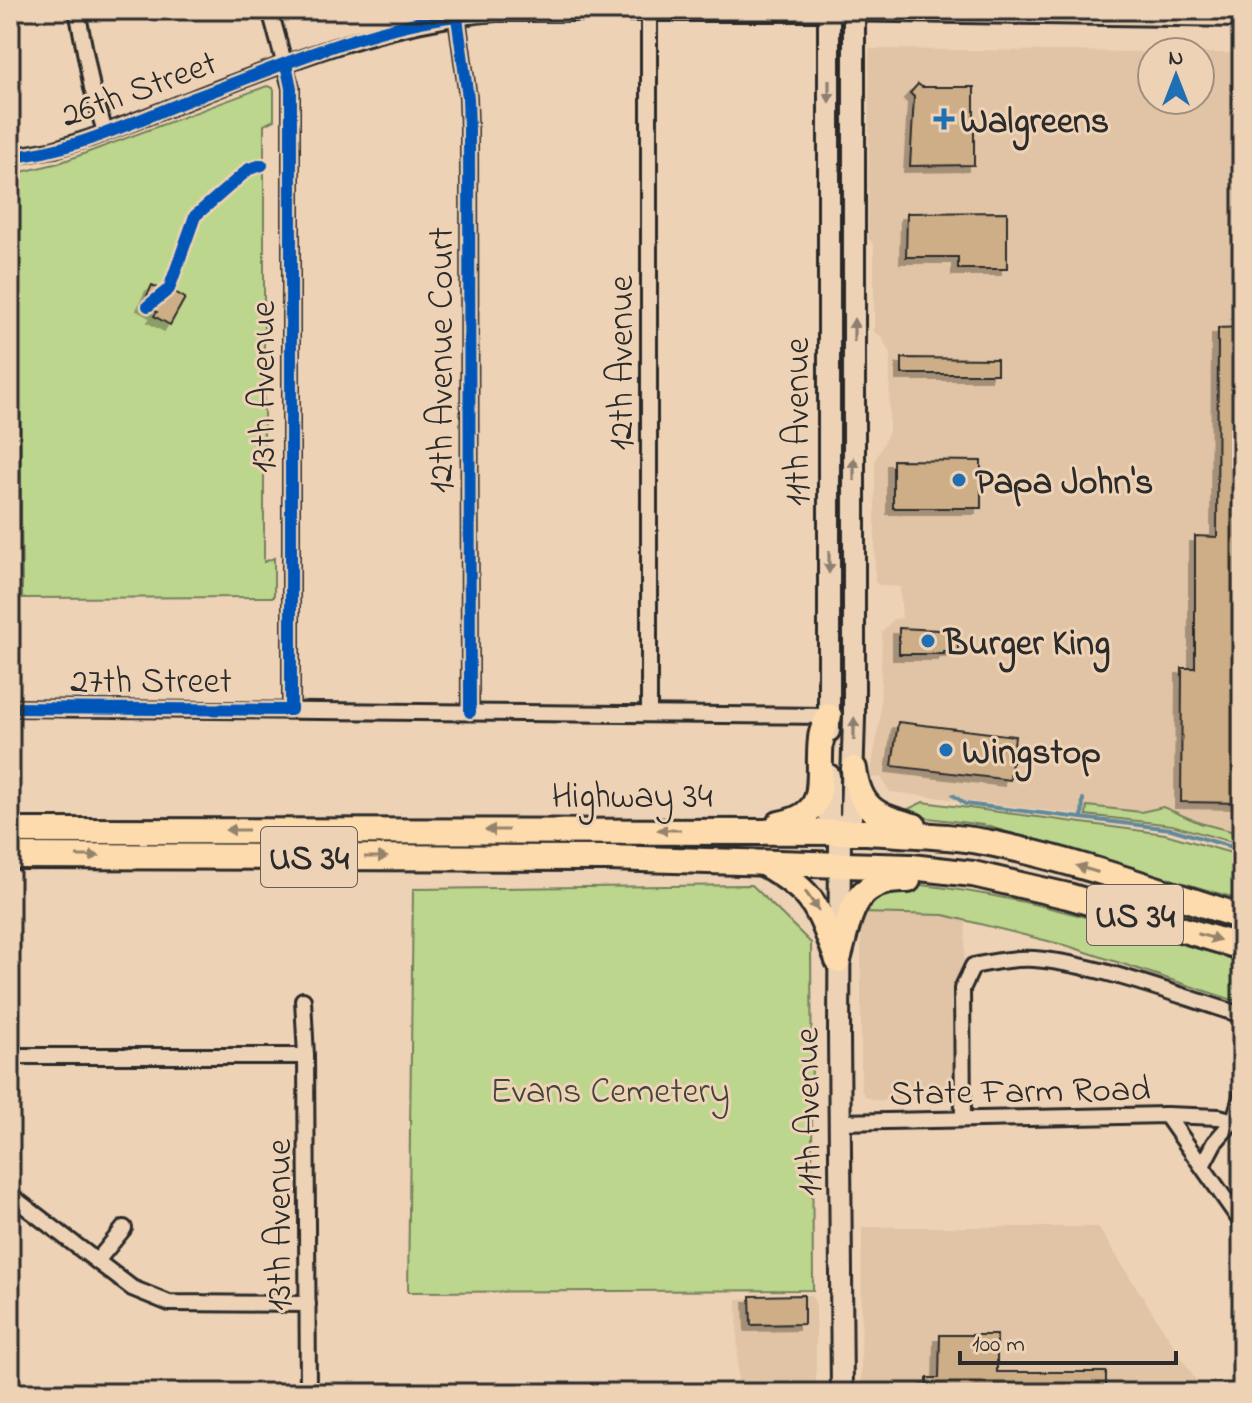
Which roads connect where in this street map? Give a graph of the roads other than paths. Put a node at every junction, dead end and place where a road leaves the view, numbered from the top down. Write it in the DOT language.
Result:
graph roads {
  1 [pos="77,10"];
  2 [pos="270,10"];
  3 [pos="829,12"];
  4 [pos="854,12"];
  5 [pos="456,13"];
  6 [pos="1028,13"];
  7 [pos="649,14"];
  8 [pos="1238,16"];
  9 [pos="286,64"];
  10 [pos="105,132"];
  11 [pos="10,157"];
  12 [pos="10,708"];
  13 [pos="291,710"];
  14 [pos="470,712"];
  15 [pos="649,712"];
  16 [pos="829,716"];
  17 [pos="854,769"];
  18 [pos="747,830"];
  19 [pos="10,831"];
  20 [pos="840,831"];
  21 [pos="963,838"];
  22 [pos="10,856"];
  23 [pos="761,862"];
  24 [pos="839,864"];
  25 [pos="1026,886"];
  26 [pos="1242,917"];
  27 [pos="1242,947"];
  28 [pos="838,960"];
  29 [pos="303,1000"];
  30 [pos="1242,1015"];
  31 [pos="10,1056"];
  32 [pos="306,1056"];
  33 [pos="1242,1094"];
  34 [pos="1166,1115"];
  35 [pos="963,1118"];
  36 [pos="1238,1121"];
  37 [pos="840,1122"];
  38 [pos="1203,1164"];
  39 [pos="10,1195"];
  40 [pos="1242,1223"];
  41 [pos="124,1228"];
  42 [pos="97,1261"];
  43 [pos="308,1304"];
  44 [pos="308,1393"];
  45 [pos="842,1393"];
  1 -- 10 [label="street"];
  2 -- 9 [label="street, 13th Avenue"];
  3 -- 4 [label="street, 26th Street"];
  3 -- 7 [label="street, 26th Street"];
  3 -- 16 [label="main road, 11th Avenue, one-way"];
  4 -- 6 [label="street, 26th Street"];
  17 -- 4 [label="main road, 11th Avenue, one-way"];
  5 -- 7 [label="street, 26th Street"];
  5 -- 9 [label="street, 26th Street"];
  5 -- 14 [label="street, 12th Avenue Court"];
  6 -- 8 [label="street, 26th Street"];
  7 -- 15 [label="street, 12th Avenue"];
  9 -- 10 [label="street, 26th Street"];
  9 -- 13 [label="street, 13th Avenue"];
  10 -- 11 [label="street, 26th Street"];
  12 -- 13 [label="street, 27th Street"];
  13 -- 14 [label="street, 27th Street"];
  14 -- 15 [label="street, 27th Street"];
  15 -- 16 [label="street, 27th Street"];
  16 -- 18 [label="highway"];
  16 -- 20 [label="main road, 11th Avenue"];
  17 -- 20 [label="main road, 11th Avenue"];
  17 -- 21 [label="highway"];
  18 -- 19 [label="highway, Highway 34 / US 34, one-way"];
  18 -- 20 [label="highway, Highway 34 / US 34"];
  20 -- 21 [label="highway, Highway 34 / US 34"];
  20 -- 24 [label="main road, 11th Avenue"];
  26 -- 21 [label="highway, Highway 34 / US 34, one-way"];
  22 -- 23 [label="highway, Highway 34 / US 34, one-way"];
  23 -- 24 [label="highway, Highway 34 / US 34"];
  23 -- 28 [label="highway, one-way"];
  24 -- 25 [label="highway, Highway 34 / US 34"];
  24 -- 28 [label="main road, 11th Avenue"];
  25 -- 27 [label="highway, Highway 34 / US 34, one-way"];
  25 -- 28 [label="highway"];
  28 -- 37 [label="main road, 11th Avenue"];
  29 -- 32 [label="street, 13th Avenue"];
  30 -- 35 [label="street"];
  31 -- 32 [label="street"];
  32 -- 43 [label="street, 13th Avenue"];
  33 -- 36 [label="street"];
  34 -- 35 [label="street, State Farm Road"];
  34 -- 36 [label="street"];
  34 -- 38 [label="street, State Farm Road"];
  35 -- 37 [label="street, State Farm Road"];
  36 -- 38 [label="street"];
  37 -- 45 [label="main road, 11th Avenue"];
  38 -- 40 [label="street, State Farm Road"];
  39 -- 42 [label="street"];
  41 -- 42 [label="street"];
  42 -- 43 [label="street"];
  43 -- 44 [label="street, 13th Avenue"];
}
